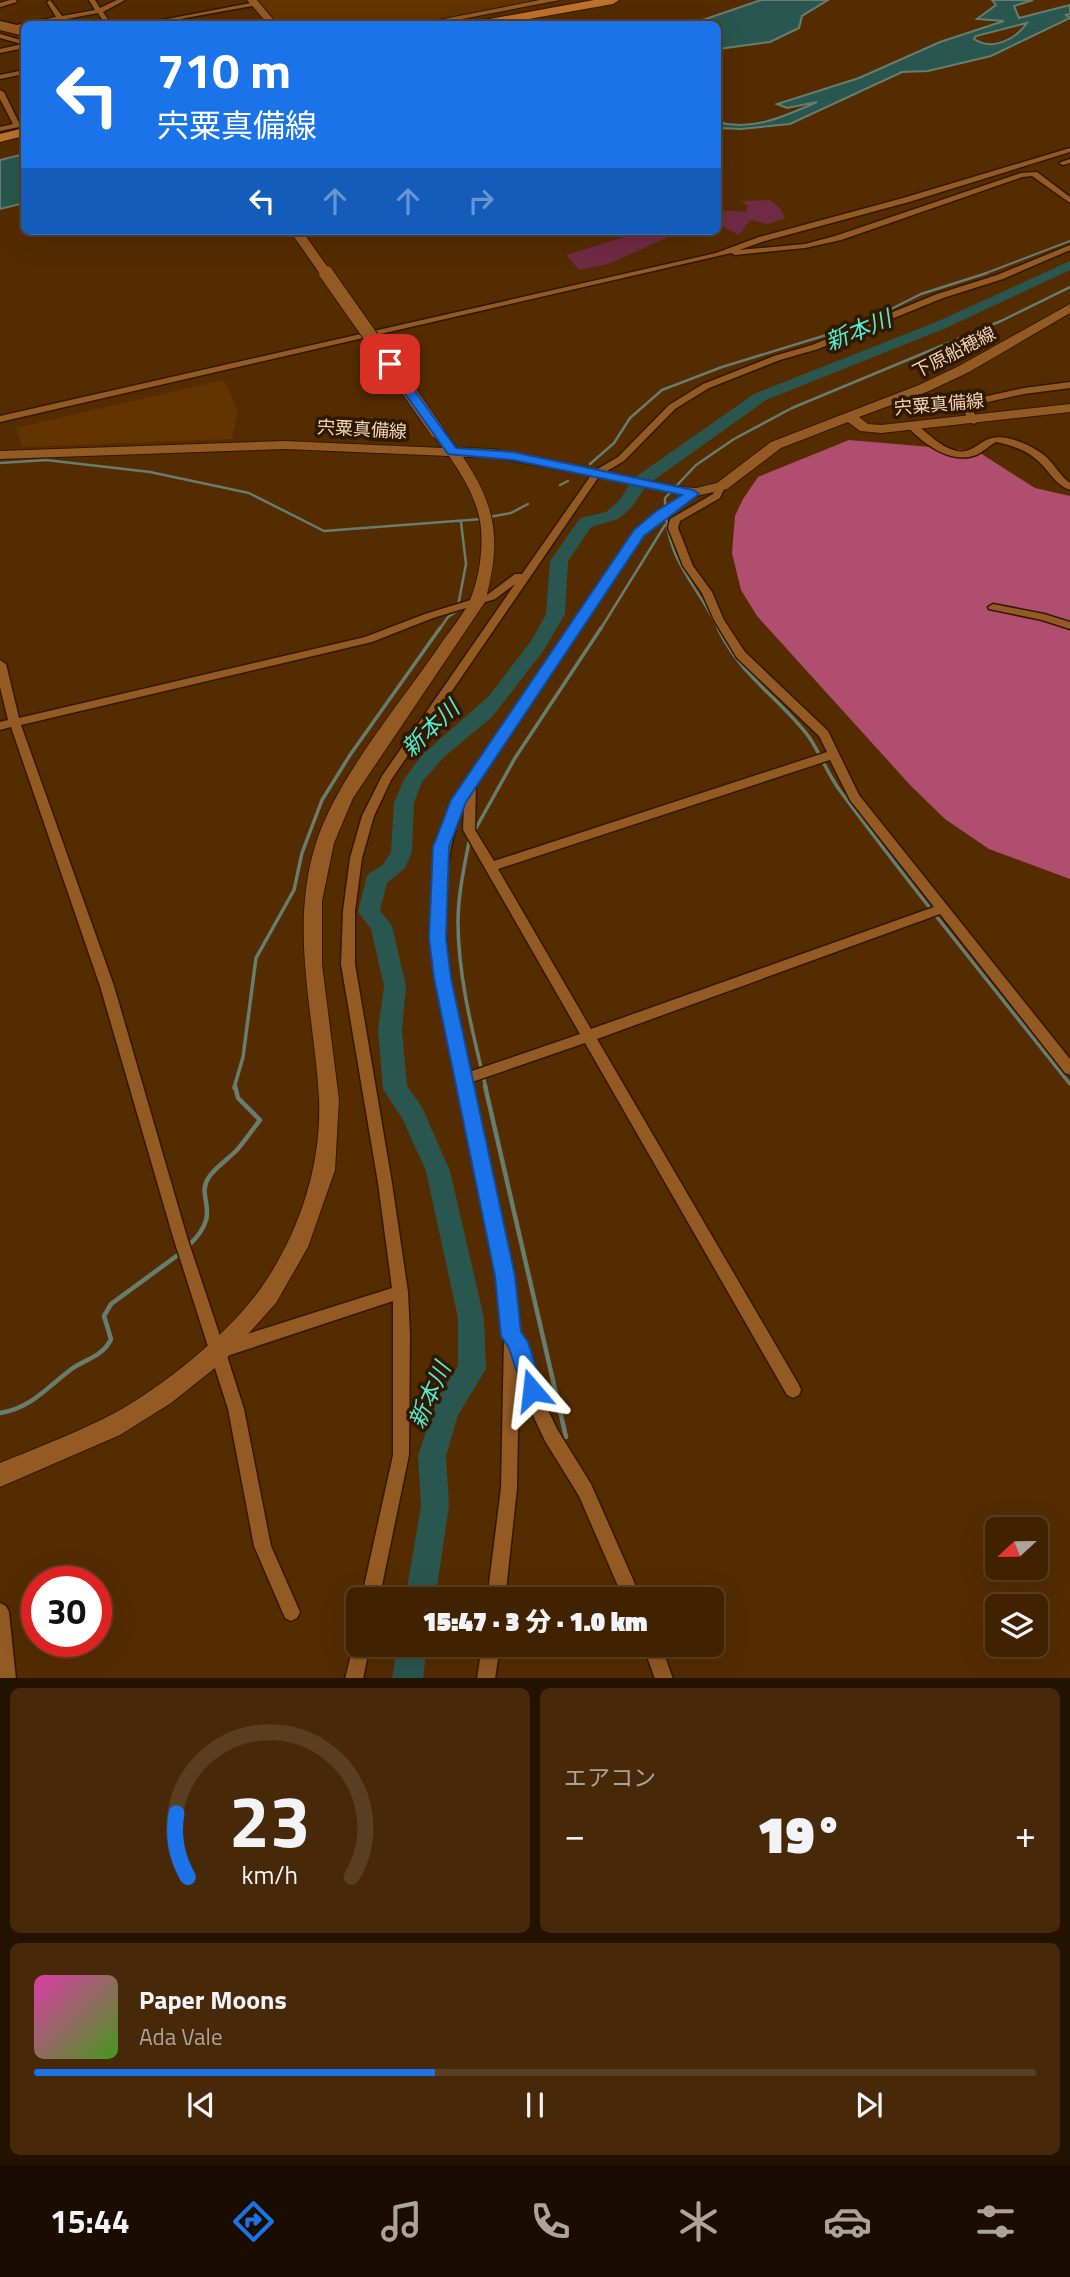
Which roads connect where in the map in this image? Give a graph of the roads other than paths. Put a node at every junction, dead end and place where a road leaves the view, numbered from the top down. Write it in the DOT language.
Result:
graph roads {
  1 [pos="13,0"];
  2 [pos="92,0"];
  3 [pos="122,0"];
  4 [pos="555,0"];
  5 [pos="612,0"];
  6 [pos="50,2"];
  7 [pos="254,2"];
  8 [pos="0,5"];
  9 [pos="99,11"];
  10 [pos="60,18"];
  11 [pos="54,21"];
  12 [pos="106,21"];
  13 [pos="159,21"];
  14 [pos="271,21"];
  15 [pos="440,21"];
  16 [pos="500,21"];
  17 [pos="0,29"];
  18 [pos="21,35"];
  19 [pos="21,37"];
  20 [pos="0,51"];
  21 [pos="21,72"];
  22 [pos="0,76"];
  23 [pos="0,92"];
  24 [pos="21,125"];
  25 [pos="21,128"];
  26 [pos="0,133"];
  27 [pos="1070,150"];
  28 [pos="1070,201"];
  29 [pos="299,235"];
  30 [pos="1070,247"];
  31 [pos="718,255"];
  32 [pos="1070,308"];
  33 [pos="1070,385"];
  34 [pos="1070,408"];
  35 [pos="849,416"];
  36 [pos="0,419"];
  37 [pos="974,421"];
  38 [pos="911,425"];
  39 [pos="452,451"];
  40 [pos="0,455"];
  41 [pos="601,474"];
  42 [pos="1070,487"];
  43 [pos="719,489"];
  44 [pos="686,493"];
  45 [pos="531,567"];
  46 [pos="477,602"];
  47 [pos="993,607"];
  48 [pos="1070,626"];
  49 [pos="0,664"];
  50 [pos="7,723"];
  51 [pos="835,754"];
  52 [pos="471,782"];
  53 [pos="491,867"];
  54 [pos="942,909"];
  55 [pos="588,1037"];
  56 [pos="1070,1069"];
  57 [pos="463,1079"];
  58 [pos="400,1292"];
  59 [pos="512,1336"];
  60 [pos="217,1352"];
  61 [pos="793,1390"];
  62 [pos="0,1475"];
  63 [pos="373,1587"];
  64 [pos="498,1587"];
  65 [pos="628,1587"];
  66 [pos="0,1612"];
  67 [pos="292,1612"];
  68 [pos="358,1657"];
  69 [pos="489,1657"];
  70 [pos="656,1657"];
  71 [pos="7,1678"];
  72 [pos="354,1678"];
  73 [pos="486,1678"];
  74 [pos="664,1678"];
  1 -- 8 [label="street"];
  2 -- 9 [label="street"];
  3 -- 9 [label="street"];
  4 -- 15 [label="street"];
  5 -- 16 [label="highway"];
  6 -- 10 [label="street"];
  7 -- 13 [label="street"];
  7 -- 14 [label="street"];
  9 -- 10 [label="street"];
  9 -- 12 [label="street"];
  10 -- 11 [label="street"];
  17 -- 18 [label="street"];
  19 -- 20 [label="street"];
  21 -- 22 [label="street"];
  23 -- 24 [label="street"];
  25 -- 26 [label="highway"];
  27 -- 31 [label="street"];
  28 -- 31 [label="street"];
  29 -- 39 [label="street, bridge"];
  30 -- 41 [label="street"];
  31 -- 36 [label="street"];
  32 -- 35 [label="street, 下原船穂線"];
  33 -- 37 [label="street"];
  34 -- 37 [label="street, 宍粟真備線"];
  35 -- 38 [label="street, 宍粟真備線"];
  35 -- 43 [label="street, 宍粟真備線"];
  37 -- 38 [label="street, 宍粟真備線"];
  38 -- 42 [label="street"];
  39 -- 40 [label="street, 宍粟真備線"];
  39 -- 41 [label="street, 宍粟真備線"];
  39 -- 46 [label="street"];
  41 -- 44 [label="street, 宍粟真備線"];
  41 -- 45 [label="street"];
  43 -- 44 [label="street, 宍粟真備線"];
  43 -- 51 [label="street"];
  44 -- 52 [label="street"];
  45 -- 46 [label="street"];
  45 -- 58 [label="street"];
  46 -- 50 [label="street"];
  46 -- 60 [label="street"];
  47 -- 48 [label="street"];
  49 -- 50 [label="street"];
  50 -- 60 [label="street"];
  51 -- 53 [label="street"];
  51 -- 54 [label="street"];
  52 -- 53 [label="street"];
  52 -- 57 [label="street"];
  53 -- 55 [label="street"];
  54 -- 55 [label="street"];
  54 -- 56 [label="street"];
  55 -- 57 [label="street"];
  55 -- 61 [label="street"];
  57 -- 59 [label="street"];
  58 -- 60 [label="street"];
  58 -- 63 [label="street"];
  59 -- 64 [label="street"];
  59 -- 65 [label="street"];
  60 -- 62 [label="street"];
  60 -- 67 [label="street"];
  66 -- 71 [label="street"];
  68 -- 72 [label="street"];
  69 -- 73 [label="street"];
  70 -- 74 [label="street"];
}
